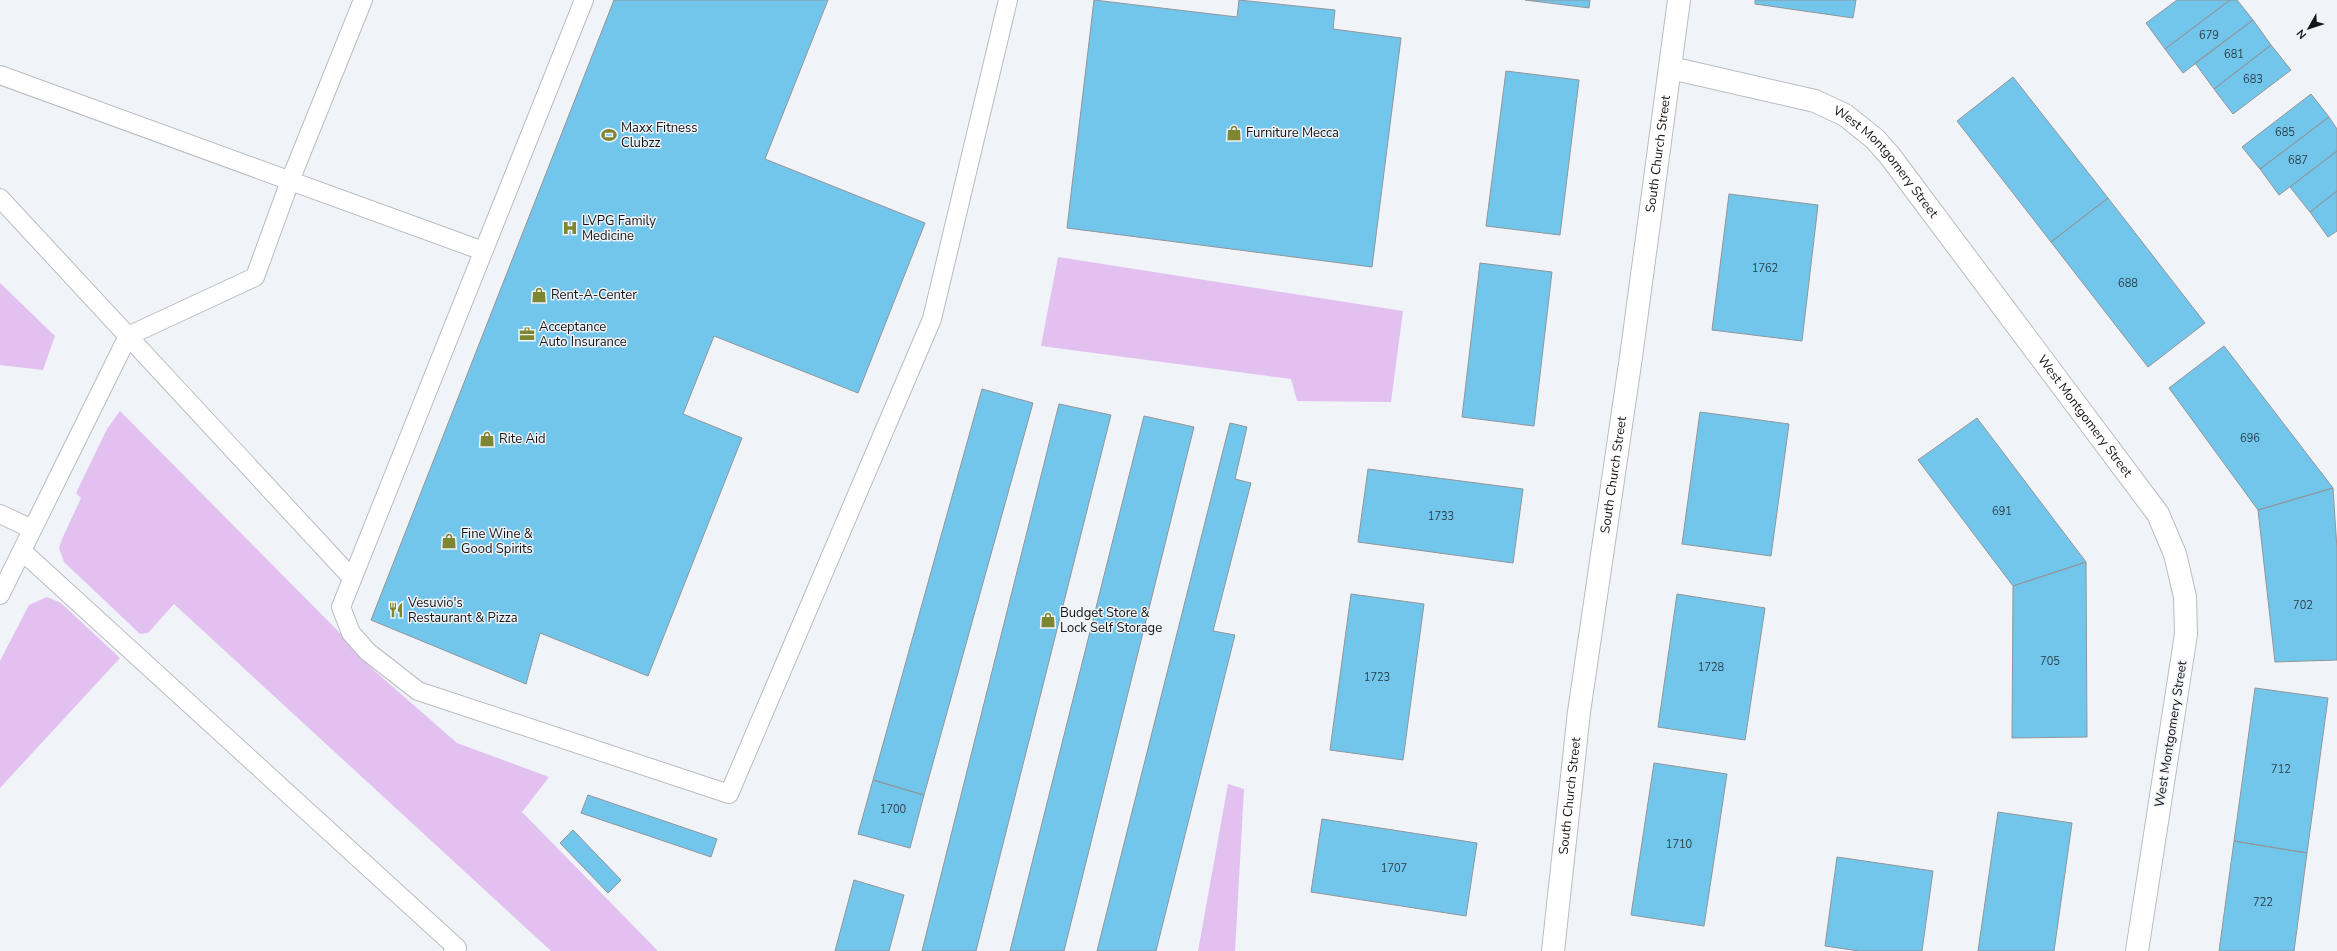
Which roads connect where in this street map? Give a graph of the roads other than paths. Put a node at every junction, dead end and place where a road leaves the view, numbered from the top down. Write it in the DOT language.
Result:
graph roads {
  1 [pos="363,0"];
  2 [pos="584,0"];
  3 [pos="1008,0"];
  4 [pos="1679,0"];
  5 [pos="1671,68"];
  6 [pos="0,75"];
  7 [pos="290,181"];
  8 [pos="0,198"];
  9 [pos="483,251"];
  10 [pos="128,336"];
  11 [pos="0,514"];
  12 [pos="32,529"];
  13 [pos="22,551"];
  14 [pos="352,578"];
  15 [pos="0,595"];
  16 [pos="457,950"];
  17 [pos="1552,951"];
  18 [pos="2137,951"];
  1 -- 7 [label="lane"];
  2 -- 9 [label="lane"];
  3 -- 14 [label="lane"];
  4 -- 5 [label="street, South Church Street"];
  5 -- 17 [label="street, South Church Street"];
  5 -- 18 [label="street, West Montgomery Street"];
  6 -- 7 [label="lane"];
  7 -- 9 [label="lane"];
  7 -- 10 [label="lane"];
  8 -- 10 [label="lane"];
  9 -- 14 [label="lane"];
  10 -- 12 [label="lane"];
  10 -- 14 [label="lane"];
  11 -- 12 [label="lane"];
  12 -- 13 [label="lane"];
  13 -- 15 [label="lane"];
  13 -- 16 [label="lane"];
}
